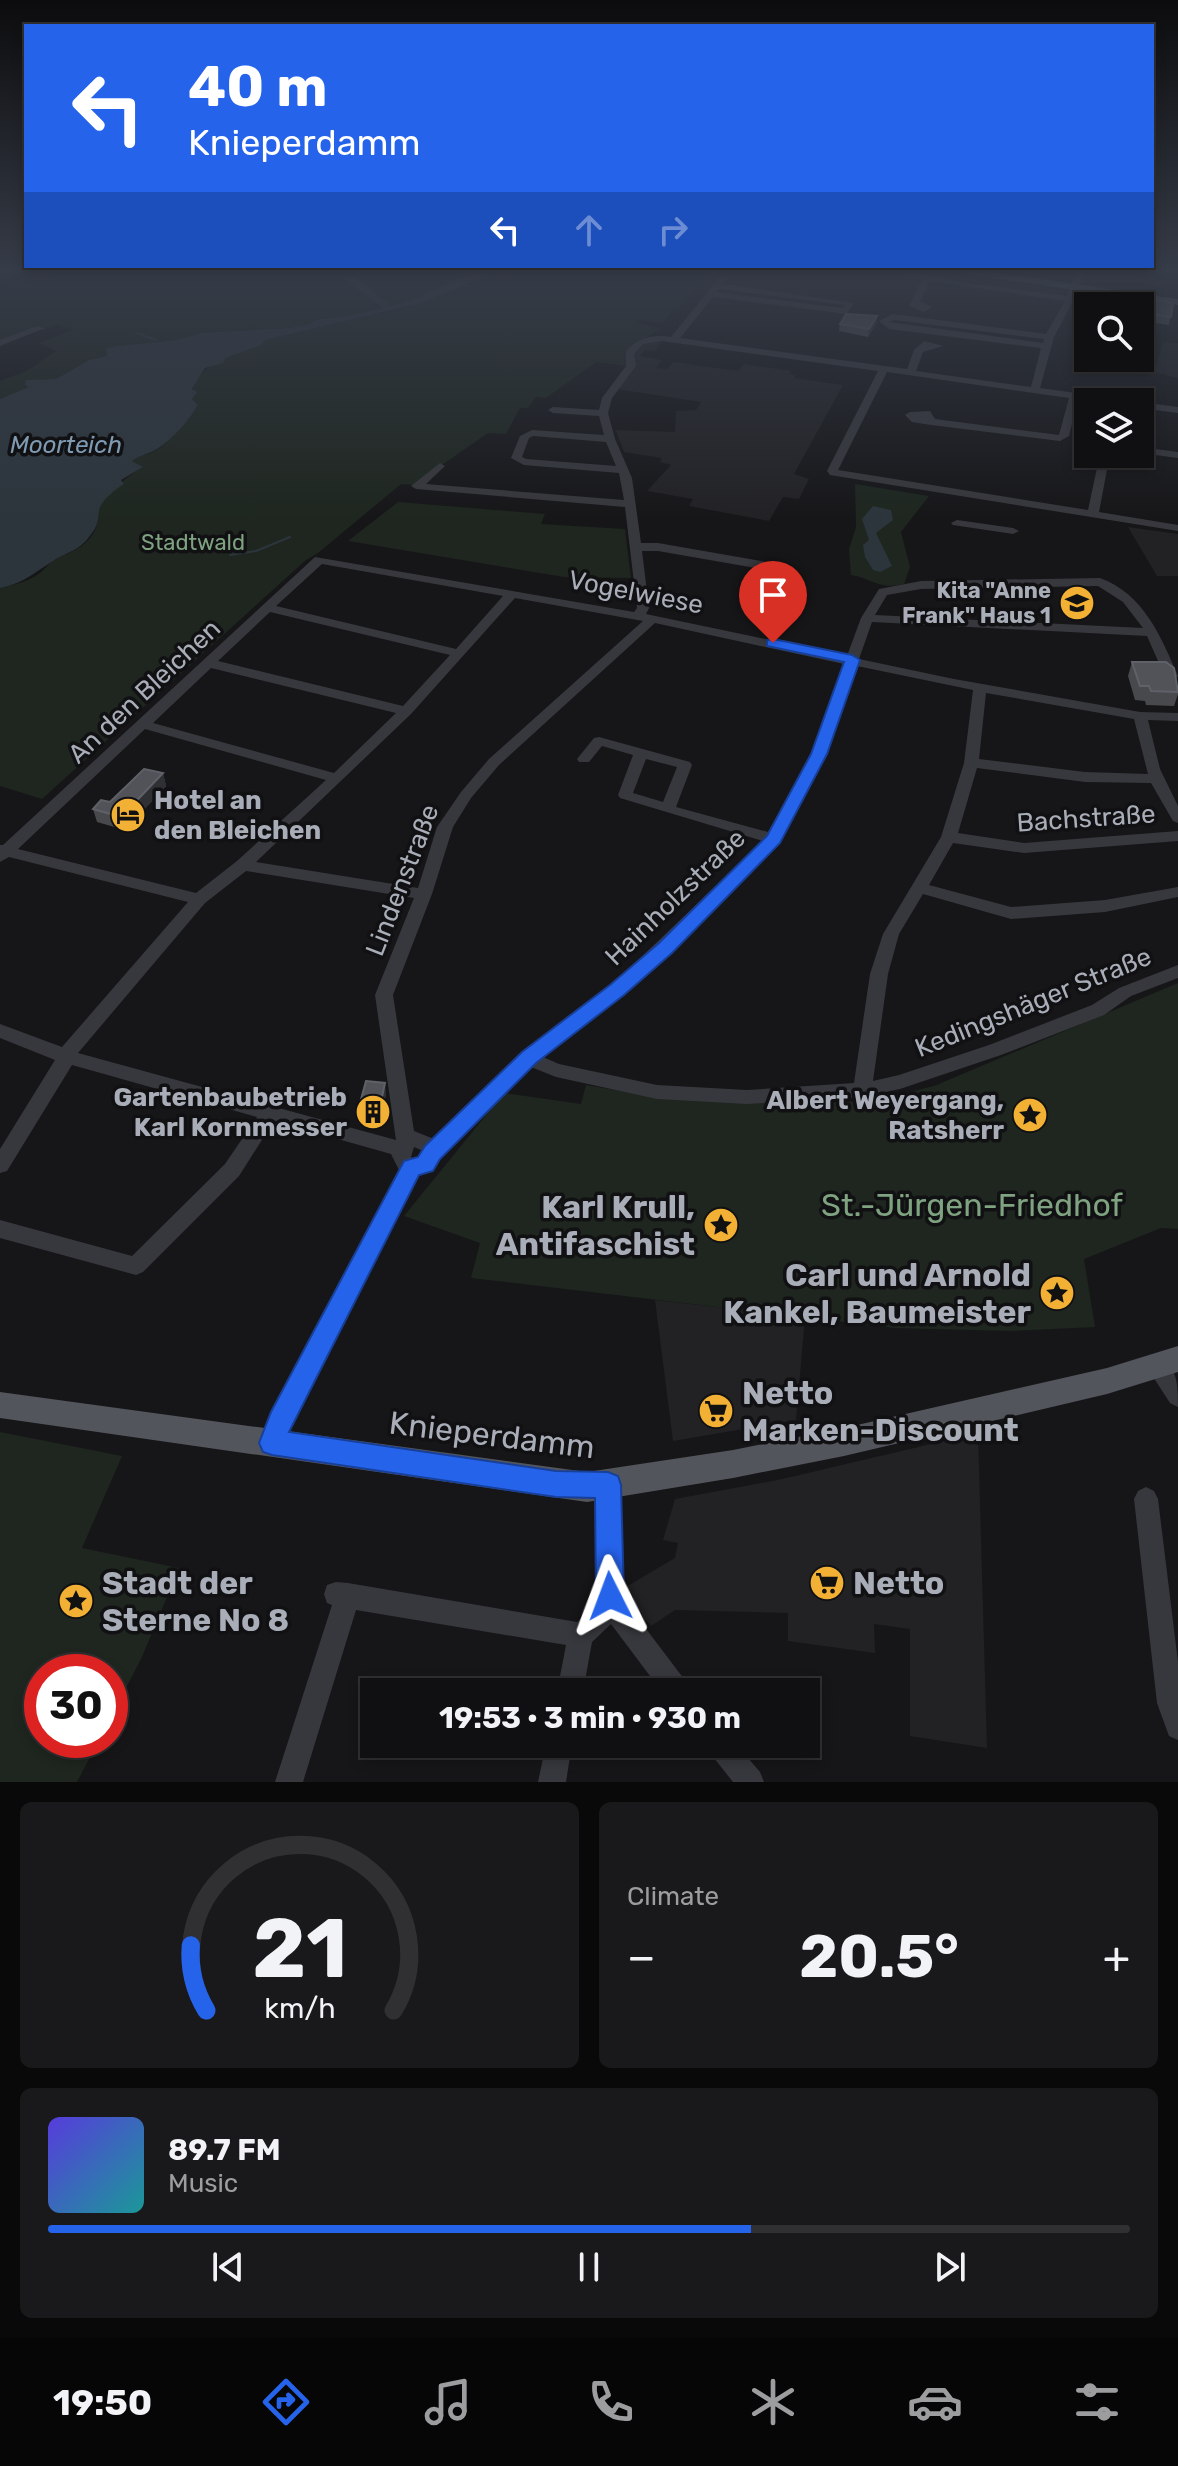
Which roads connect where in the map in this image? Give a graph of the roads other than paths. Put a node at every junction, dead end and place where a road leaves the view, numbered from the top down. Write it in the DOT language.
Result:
graph roads {
  1 [pos="629,354"];
  2 [pos="776,354"];
  3 [pos="917,354"];
  4 [pos="1045,354"];
  5 [pos="884,369"];
  6 [pos="910,373"];
  7 [pos="1035,390"];
  8 [pos="1074,396"];
  9 [pos="1154,407"];
  10 [pos="553,410"];
  11 [pos="1178,410"];
  12 [pos="603,413"];
  13 [pos="931,422"];
  14 [pos="610,439"];
  15 [pos="1154,452"];
  16 [pos="1178,455"];
  17 [pos="440,466"];
  18 [pos="1102,468"];
  19 [pos="624,470"];
  20 [pos="975,497"];
  21 [pos="628,504"];
  22 [pos="1093,516"];
  23 [pos="1178,528"];
  24 [pos="1013,531"];
  25 [pos="634,547"];
  26 [pos="319,560"];
  27 [pos="784,569"];
  28 [pos="512,594"];
  29 [pos="267,608"];
  30 [pos="645,618"];
  31 [pos="867,618"];
  32 [pos="1153,632"];
  33 [pos="458,653"];
  34 [pos="852,660"];
  35 [pos="208,663"];
  36 [pos="1171,676"];
  37 [pos="980,687"];
  38 [pos="406,711"];
  39 [pos="1140,716"];
  40 [pos="1178,717"];
  41 [pos="142,724"];
  42 [pos="641,754"];
  43 [pos="584,759"];
  44 [pos="971,763"];
  45 [pos="337,778"];
  46 [pos="1156,779"];
  47 [pos="668,809"];
  48 [pos="1178,818"];
  49 [pos="1178,836"];
  50 [pos="949,837"];
  51 [pos="774,839"];
  52 [pos="2,852"];
  53 [pos="243,865"];
  54 [pos="918,887"];
  55 [pos="1178,892"];
  56 [pos="424,894"];
  57 [pos="199,899"];
  58 [pos="1178,971"];
  59 [pos="0,1031"];
  60 [pos="65,1056"];
  61 [pos="529,1058"];
  62 [pos="862,1090"];
  63 [pos="270,1112"];
  64 [pos="406,1153"];
  65 [pos="0,1165"];
  66 [pos="0,1229"];
  67 [pos="1168,1362"];
  68 [pos="1178,1396"];
  69 [pos="0,1405"];
  70 [pos="272,1443"];
  71 [pos="608,1485"];
  72 [pos="1146,1499"];
  73 [pos="613,1606"];
  74 [pos="581,1635"];
  75 [pos="573,1678"];
  76 [pos="667,1678"];
  77 [pos="1178,1727"];
  78 [pos="556,1758"];
  79 [pos="730,1758"];
  80 [pos="289,1782"];
  81 [pos="552,1782"];
  82 [pos="750,1782"];
  1 -- 12 [label="street"];
  2 -- 5 [label="street"];
  3 -- 6 [label="street"];
  4 -- 7 [label="street"];
  5 -- 6 [label="street"];
  5 -- 20 [label="street"];
  6 -- 7 [label="street"];
  7 -- 8 [label="street"];
  8 -- 13 [label="street"];
  9 -- 11 [label="street"];
  10 -- 12 [label="street"];
  12 -- 14 [label="street"];
  14 -- 19 [label="street"];
  14 -- 19 [label="street"];
  15 -- 16 [label="street"];
  17 -- 21 [label="street"];
  18 -- 22 [label="street"];
  19 -- 21 [label="street"];
  20 -- 22 [label="street"];
  20 -- 24 [label="street"];
  21 -- 25 [label="street"];
  22 -- 23 [label="street"];
  25 -- 27 [label="street"];
  25 -- 30 [label="street"];
  26 -- 28 [label="street, Vogelwiese"];
  26 -- 29 [label="street, An den Bleichen"];
  28 -- 30 [label="street, Vogelwiese"];
  28 -- 33 [label="street"];
  29 -- 33 [label="street"];
  29 -- 35 [label="street, An den Bleichen"];
  30 -- 34 [label="street, Vogelwiese"];
  30 -- 56 [label="street, Lindenstraße"];
  31 -- 32 [label="street"];
  31 -- 32 [label="street"];
  31 -- 34 [label="street, Hainholzstraße"];
  32 -- 36 [label="street"];
  33 -- 38 [label="street"];
  34 -- 37 [label="street, Vogelwiese"];
  34 -- 51 [label="street, Hainholzstraße"];
  35 -- 38 [label="street"];
  35 -- 41 [label="street, An den Bleichen"];
  37 -- 39 [label="street, Vogelwiese"];
  37 -- 44 [label="street"];
  38 -- 45 [label="street"];
  39 -- 40 [label="street, Vogelwiese"];
  39 -- 46 [label="street"];
  41 -- 45 [label="street"];
  41 -- 52 [label="street, An den Bleichen"];
  42 -- 43 [label="street"];
  42 -- 47 [label="street"];
  42 -- 47 [label="street"];
  44 -- 46 [label="street"];
  44 -- 50 [label="street"];
  45 -- 53 [label="street"];
  46 -- 48 [label="street"];
  47 -- 51 [label="street"];
  49 -- 50 [label="street, Bachstraße"];
  50 -- 54 [label="street"];
  51 -- 61 [label="street, Hainholzstraße"];
  52 -- 57 [label="street"];
  53 -- 56 [label="street"];
  53 -- 57 [label="street"];
  54 -- 55 [label="street"];
  54 -- 62 [label="street"];
  56 -- 64 [label="street, Lindenstraße"];
  57 -- 60 [label="street"];
  58 -- 62 [label="street, Kedingshäger Straße"];
  59 -- 60 [label="street"];
  60 -- 63 [label="street"];
  60 -- 65 [label="street"];
  61 -- 62 [label="street, Kedingshäger Straße"];
  61 -- 64 [label="street, Hainholzstraße"];
  63 -- 64 [label="street"];
  63 -- 66 [label="street"];
  64 -- 70 [label="street"];
  67 -- 68 [label="street"];
  67 -- 71 [label="main road, Knieperdamm"];
  69 -- 70 [label="main road, Knieperdamm"];
  70 -- 71 [label="main road, Knieperdamm"];
  71 -- 73 [label="street"];
  72 -- 77 [label="street"];
  73 -- 74 [label="street"];
  73 -- 76 [label="street"];
  74 -- 75 [label="street"];
  74 -- 80 [label="street"];
  78 -- 81 [label="street"];
  79 -- 82 [label="street"];
}
